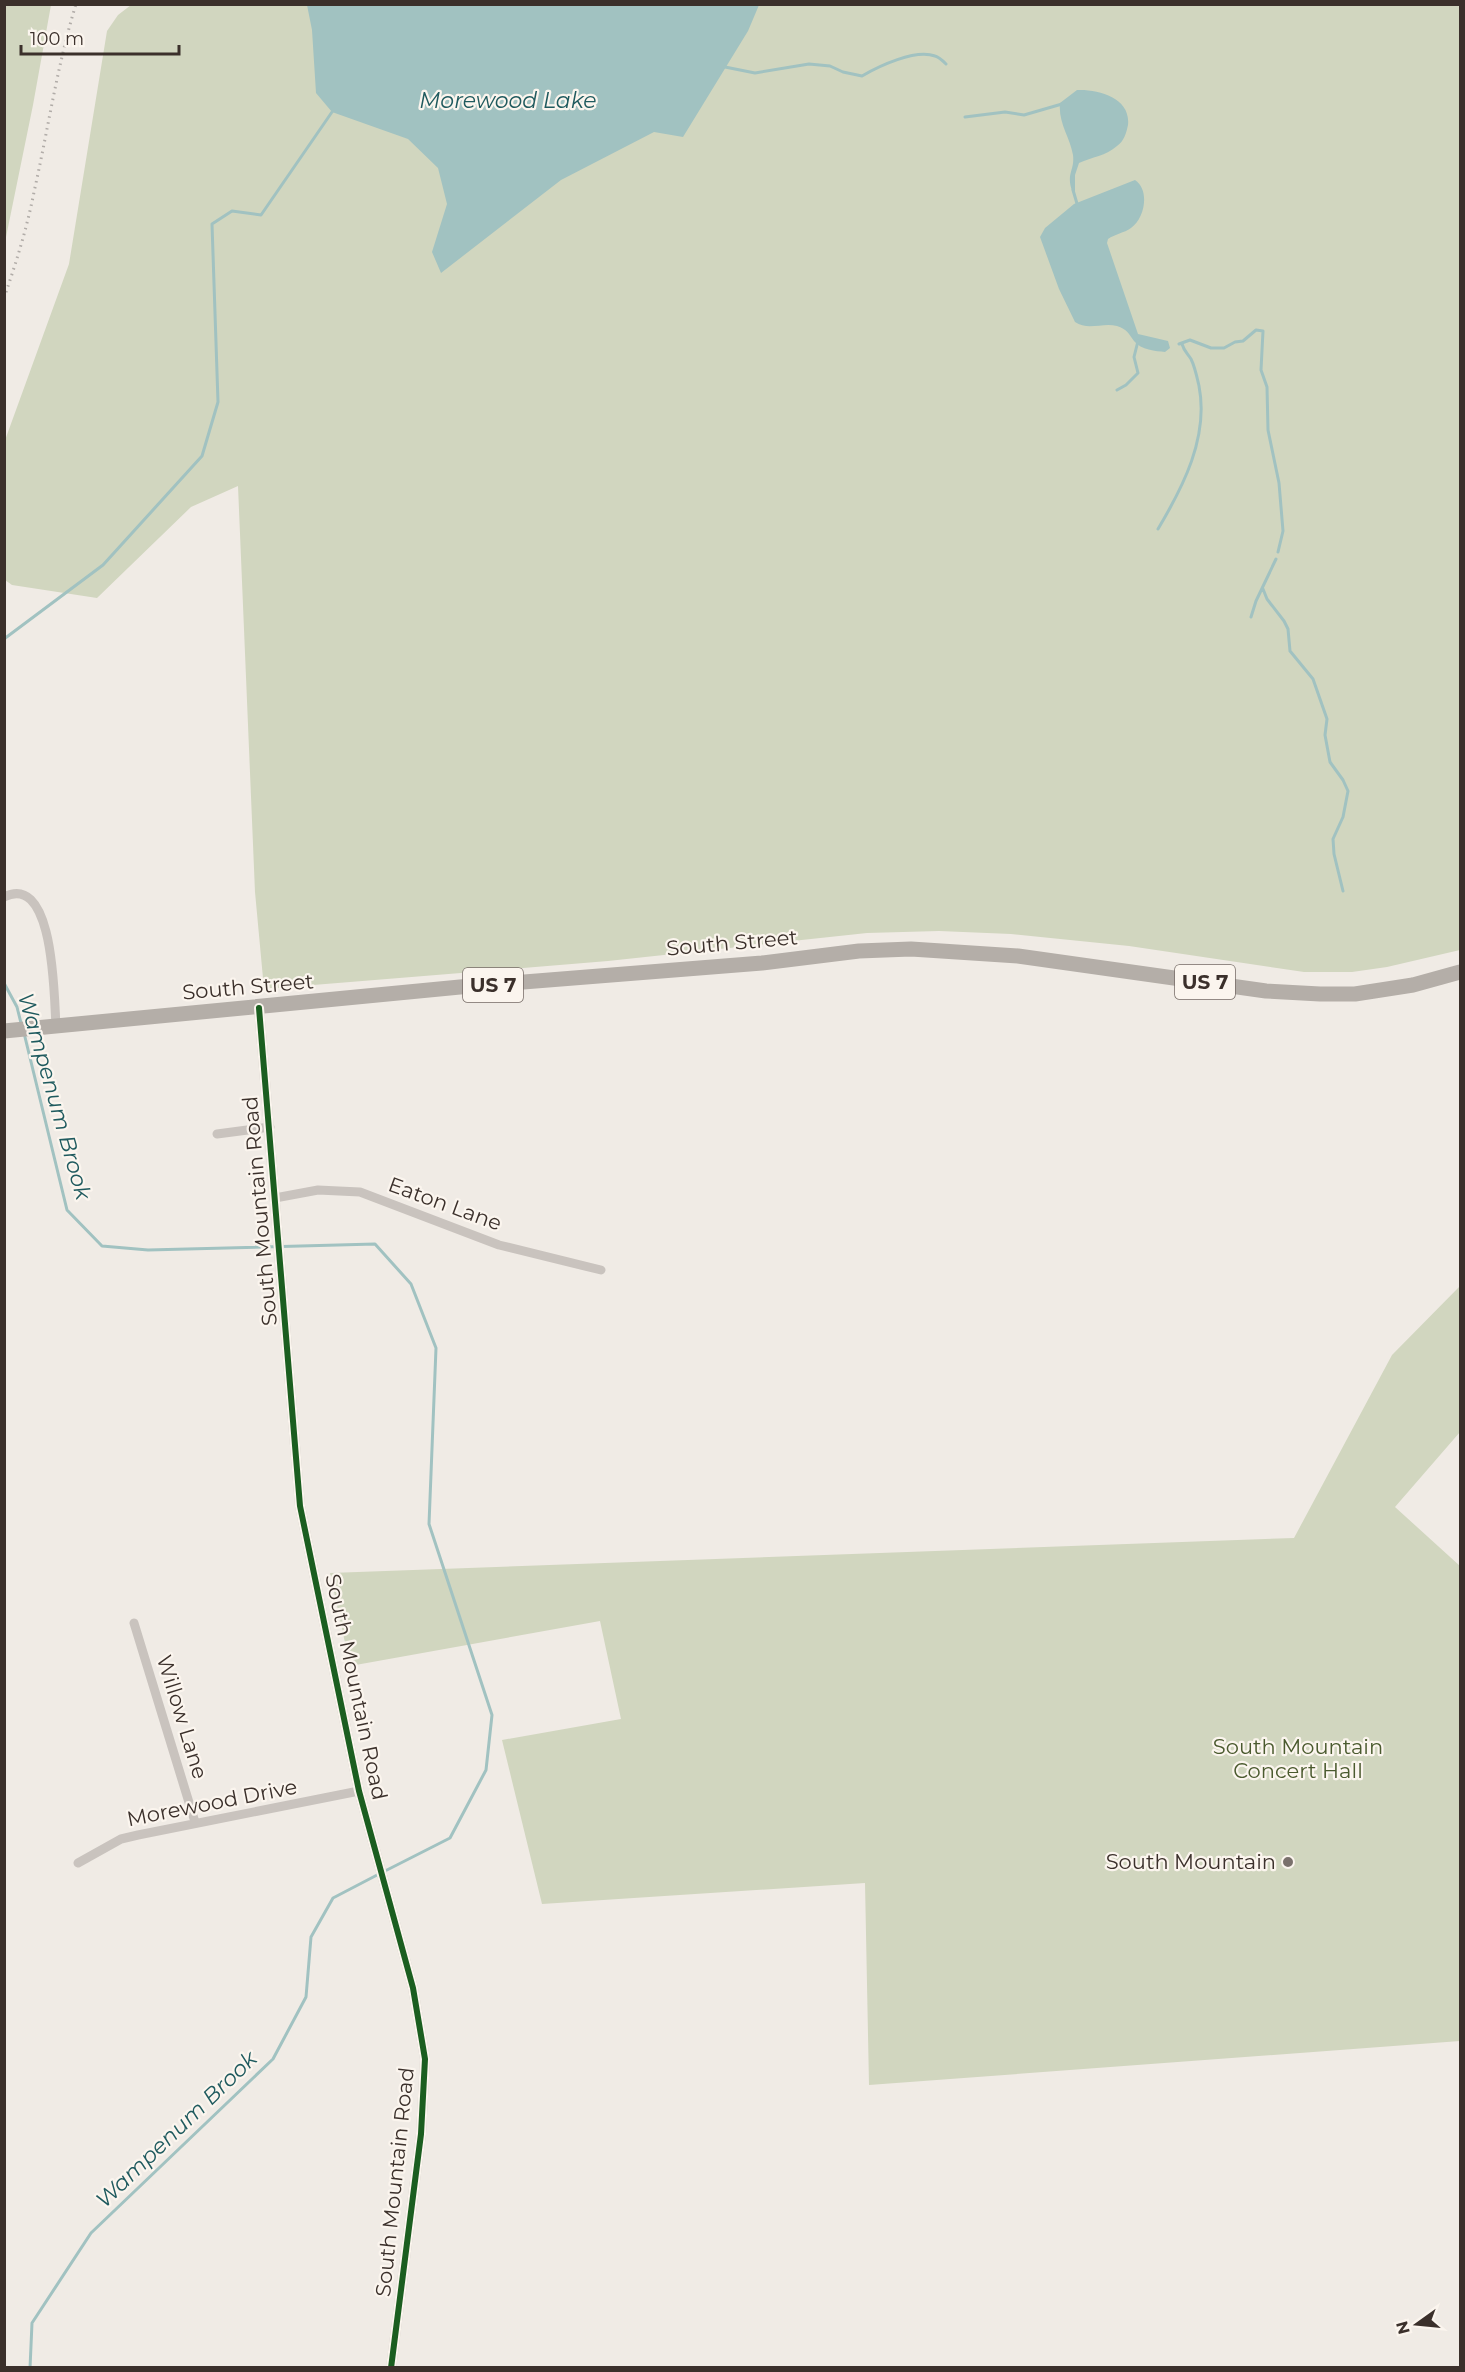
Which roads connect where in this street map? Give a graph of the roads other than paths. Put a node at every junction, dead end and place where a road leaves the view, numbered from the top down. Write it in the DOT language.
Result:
graph roads {
  1 [pos="4,897"];
  2 [pos="1461,972"];
  3 [pos="259,1008"];
  4 [pos="56,1026"];
  5 [pos="17,1030"];
  6 [pos="270,1127"];
  7 [pos="217,1134"];
  8 [pos="275,1198"];
  9 [pos="601,1270"];
  10 [pos="134,1623"];
  11 [pos="360,1791"];
  12 [pos="195,1822"];
  13 [pos="78,1863"];
  14 [pos="391,2367"];
  1 -- 4 [label="street"];
  2 -- 3 [label="highway, South Street / US 7"];
  3 -- 4 [label="highway, South Street / US 7"];
  3 -- 6 [label="street, South Mountain Road"];
  4 -- 5 [label="highway, South Street / US 7"];
  6 -- 7 [label="street"];
  6 -- 8 [label="street, South Mountain Road"];
  8 -- 9 [label="street, Eaton Lane"];
  8 -- 11 [label="street, South Mountain Road"];
  10 -- 12 [label="street, Willow Lane"];
  11 -- 12 [label="street, Morewood Drive"];
  11 -- 14 [label="street, South Mountain Road"];
  12 -- 13 [label="street, Morewood Drive"];
}
